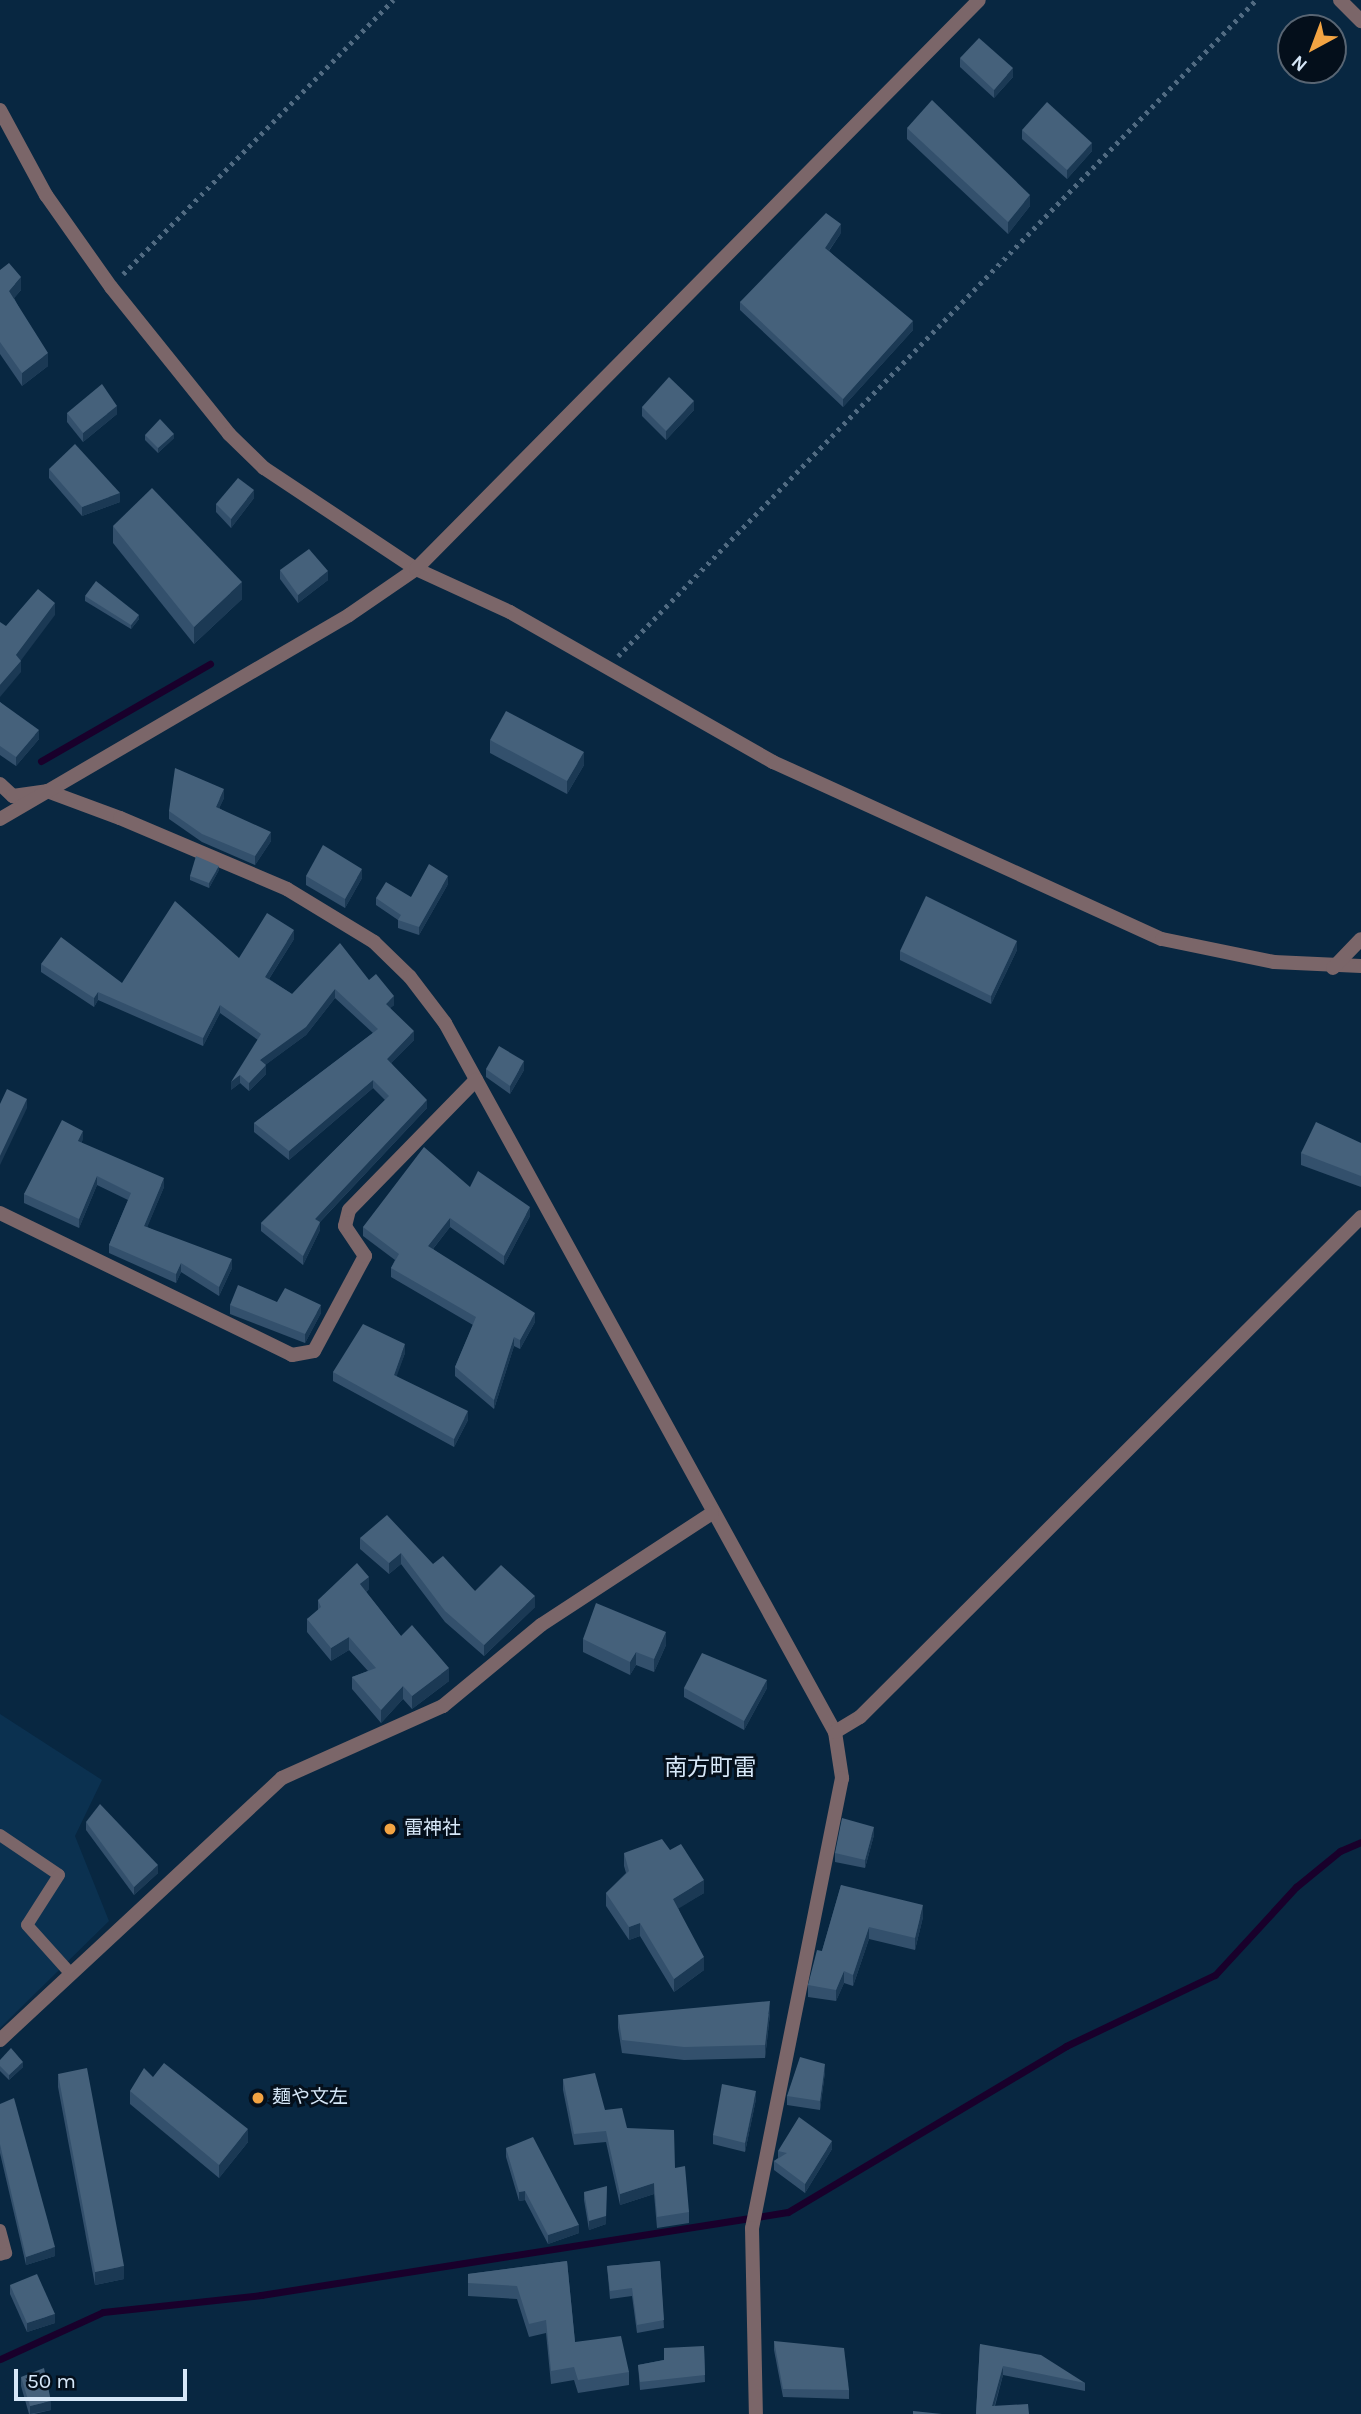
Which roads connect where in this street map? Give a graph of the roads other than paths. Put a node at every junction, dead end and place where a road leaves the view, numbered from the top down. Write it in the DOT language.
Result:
graph roads {
  1 [pos="979,0"];
  2 [pos="1339,0"];
  3 [pos="1361,21"];
  4 [pos="0,110"];
  5 [pos="416,569"];
  6 [pos="0,784"];
  7 [pos="47,792"];
  8 [pos="0,820"];
  9 [pos="1361,939"];
  10 [pos="1361,965"];
  11 [pos="1333,968"];
  12 [pos="476,1080"];
  13 [pos="0,1213"];
  14 [pos="1361,1217"];
  15 [pos="712,1513"];
  16 [pos="835,1732"];
  17 [pos="0,1835"];
  18 [pos="71,1973"];
  19 [pos="0,2040"];
  20 [pos="0,2230"];
  21 [pos="0,2255"];
  22 [pos="756,2414"];
  1 -- 5 [label="street"];
  2 -- 3 [label="street"];
  4 -- 5 [label="street"];
  5 -- 7 [label="street"];
  5 -- 11 [label="street"];
  6 -- 7 [label="street"];
  7 -- 8 [label="street"];
  7 -- 12 [label="street"];
  9 -- 11 [label="street"];
  10 -- 11 [label="street"];
  12 -- 13 [label="street"];
  12 -- 15 [label="street"];
  14 -- 16 [label="street"];
  15 -- 16 [label="street"];
  15 -- 18 [label="street"];
  16 -- 22 [label="street"];
  17 -- 18 [label="lane"];
  18 -- 19 [label="street"];
  20 -- 21 [label="lane"];
}
